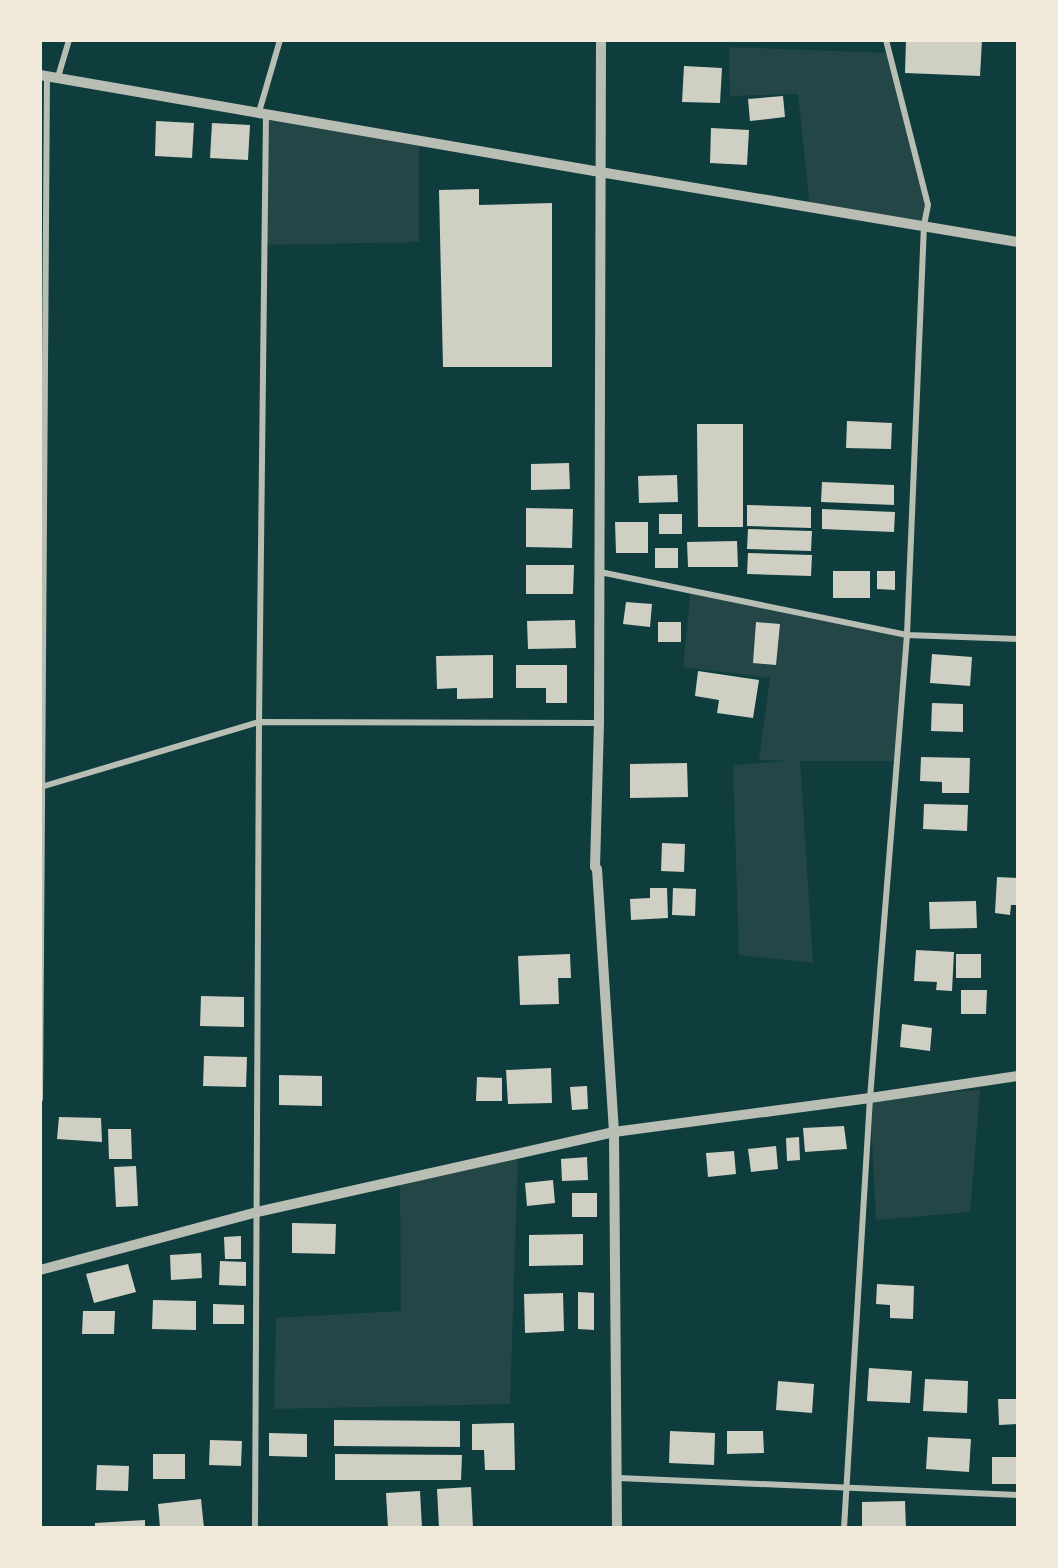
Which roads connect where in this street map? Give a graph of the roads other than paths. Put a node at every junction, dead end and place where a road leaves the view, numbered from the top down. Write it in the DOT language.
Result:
graph roads {
  1 [pos="69,40"];
  2 [pos="280,40"];
  3 [pos="601,40"];
  4 [pos="886,40"];
  5 [pos="49,76"];
  6 [pos="262,113"];
  7 [pos="600,172"];
  8 [pos="924,225"];
  9 [pos="1017,242"];
  10 [pos="600,572"];
  11 [pos="907,634"];
  12 [pos="1017,639"];
  13 [pos="259,722"];
  14 [pos="599,723"];
  15 [pos="42,787"];
  16 [pos="1017,1076"];
  17 [pos="870,1098"];
  18 [pos="40,1099"];
  19 [pos="614,1132"];
  20 [pos="257,1212"];
  21 [pos="40,1270"];
  22 [pos="618,1478"];
  23 [pos="845,1488"];
  24 [pos="1017,1495"];
  25 [pos="255,1527"];
  26 [pos="617,1527"];
  27 [pos="844,1527"];
  1 -- 5 [label="street"];
  2 -- 6 [label="street"];
  3 -- 7 [label="street"];
  4 -- 8 [label="street"];
  5 -- 6 [label="street"];
  5 -- 15 [label="street"];
  6 -- 7 [label="street"];
  6 -- 13 [label="street"];
  7 -- 8 [label="street"];
  7 -- 10 [label="street"];
  8 -- 9 [label="street"];
  8 -- 11 [label="street"];
  10 -- 11 [label="street"];
  10 -- 14 [label="street"];
  11 -- 12 [label="street"];
  11 -- 17 [label="street"];
  13 -- 14 [label="street"];
  13 -- 15 [label="street"];
  13 -- 20 [label="street"];
  14 -- 19 [label="street"];
  15 -- 18 [label="street"];
  16 -- 17 [label="street"];
  17 -- 19 [label="street"];
  17 -- 23 [label="street"];
  19 -- 20 [label="street"];
  19 -- 22 [label="street"];
  20 -- 21 [label="street"];
  20 -- 25 [label="street"];
  22 -- 23 [label="street"];
  22 -- 26 [label="street"];
  23 -- 24 [label="street"];
  23 -- 27 [label="street"];
}
